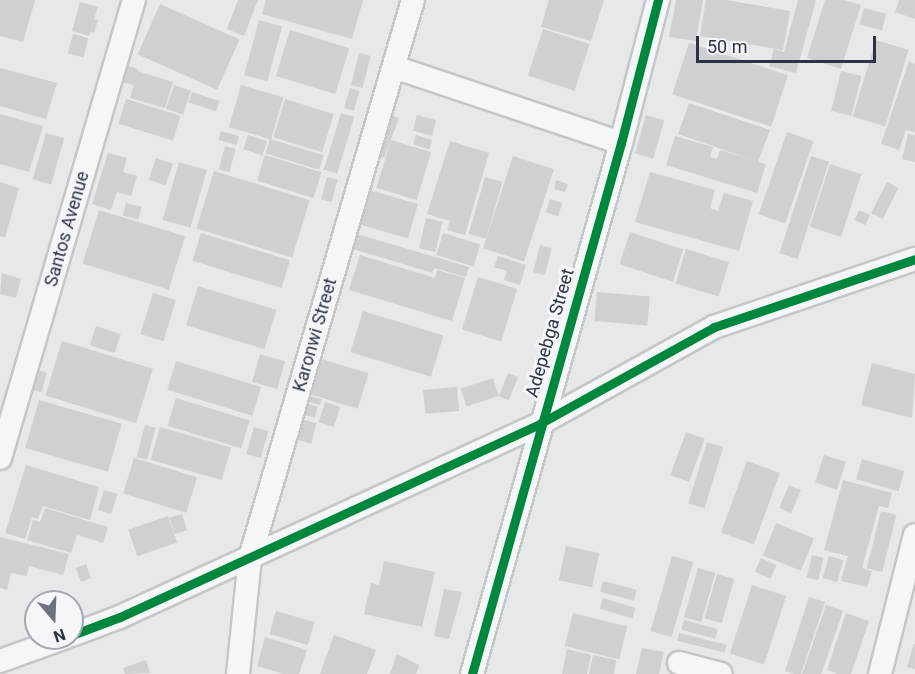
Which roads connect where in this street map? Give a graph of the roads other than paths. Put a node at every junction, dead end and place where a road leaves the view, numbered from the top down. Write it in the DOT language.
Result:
graph roads {
  1 [pos="134,0"];
  2 [pos="413,0"];
  3 [pos="658,0"];
  4 [pos="394,67"];
  5 [pos="621,143"];
  6 [pos="915,259"];
  7 [pos="541,423"];
  8 [pos="0,458"];
  9 [pos="915,536"];
  10 [pos="250,558"];
  11 [pos="84,630"];
  12 [pos="30,650"];
  13 [pos="0,661"];
  14 [pos="679,663"];
  15 [pos="238,674"];
  16 [pos="472,674"];
  17 [pos="721,674"];
  18 [pos="880,674"];
  1 -- 8 [label="street, Santos Avenue"];
  2 -- 4 [label="street, Karonwi Street"];
  3 -- 5 [label="street, Adepebga Street"];
  4 -- 5 [label="street"];
  4 -- 10 [label="street, Karonwi Street"];
  5 -- 7 [label="street, Adepebga Street"];
  6 -- 7 [label="street"];
  7 -- 10 [label="street"];
  7 -- 16 [label="street, Adepebga Street"];
  9 -- 18 [label="street"];
  10 -- 11 [label="street"];
  10 -- 15 [label="street, Karonwi Street"];
  12 -- 13 [label="street"];
  14 -- 17 [label="street"];
}
